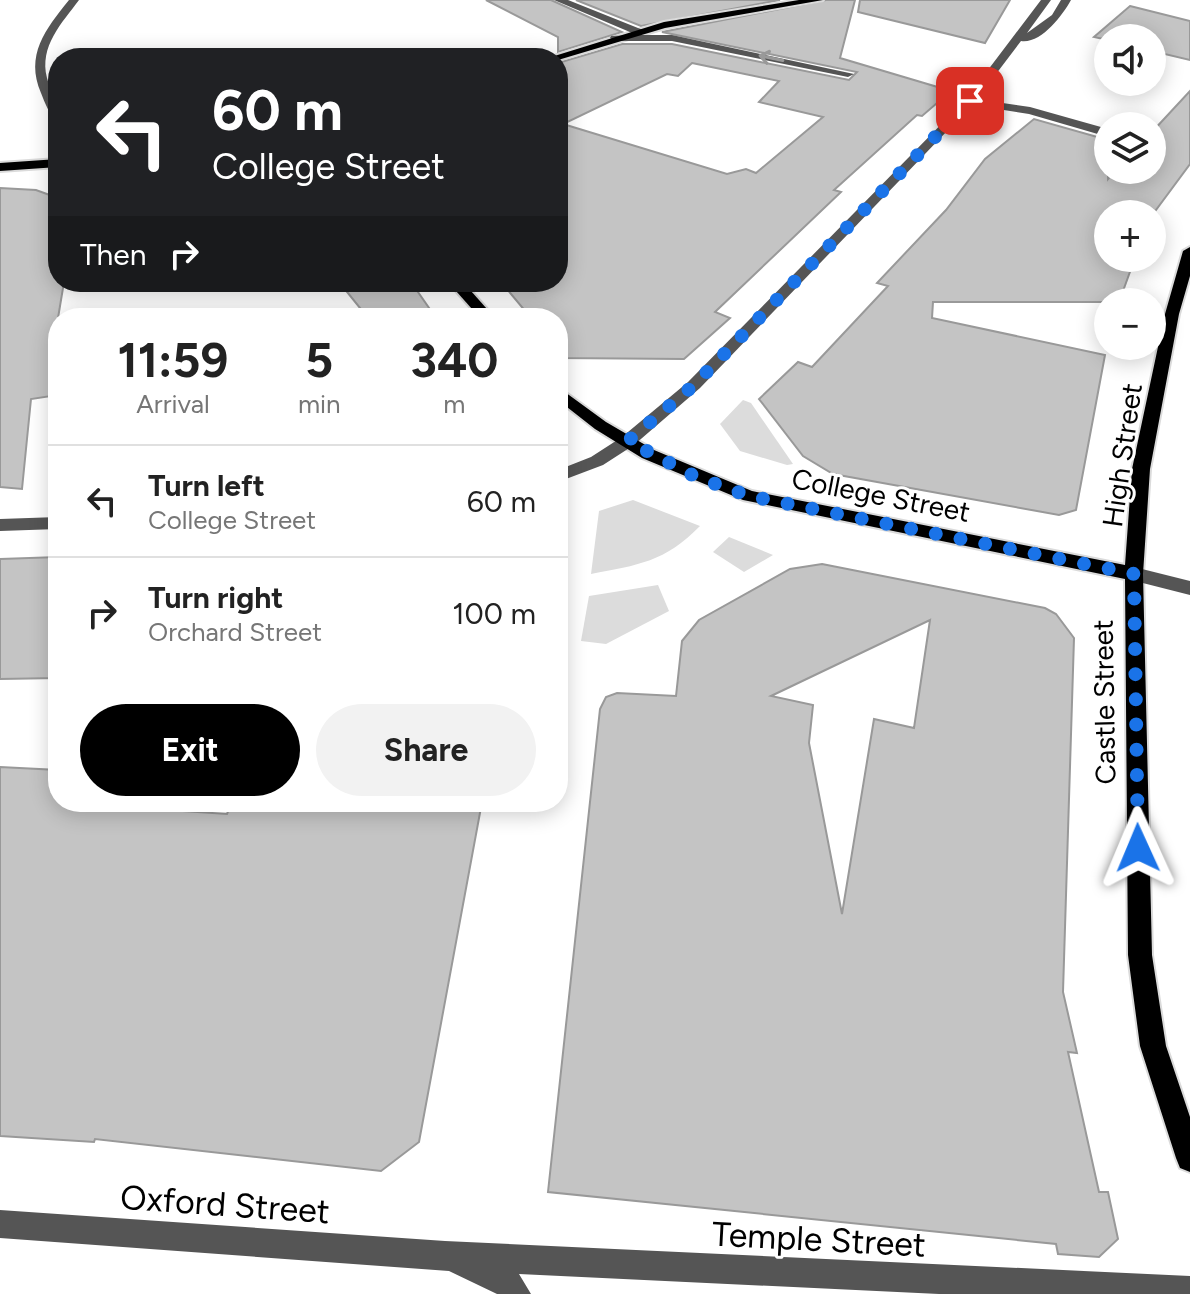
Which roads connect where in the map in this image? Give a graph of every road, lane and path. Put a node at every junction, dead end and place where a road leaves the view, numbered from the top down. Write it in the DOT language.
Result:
graph roads {
  1 [pos="74,0"];
  2 [pos="559,0"];
  3 [pos="602,0"];
  4 [pos="818,0"];
  5 [pos="1046,0"];
  6 [pos="1066,0"];
  7 [pos="577,9"];
  8 [pos="639,32"];
  9 [pos="615,38"];
  10 [pos="1017,42"];
  11 [pos="568,53"];
  12 [pos="848,74"];
  13 [pos="48,96"];
  14 [pos="989,105"];
  15 [pos="1094,129"];
  16 [pos="48,164"];
  17 [pos="0,167"];
  18 [pos="1190,251"];
  19 [pos="464,292"];
  20 [pos="479,308"];
  21 [pos="568,399"];
  22 [pos="628,441"];
  23 [pos="568,472"];
  24 [pos="48,523"];
  25 [pos="0,525"];
  26 [pos="1134,574"];
  27 [pos="1190,588"];
  28 [pos="1190,1158"];
  29 [pos="0,1224"];
  30 [pos="445,1256"];
  31 [pos="1190,1291"];
  32 [pos="516,1294"];
  1 -- 13 [label="street"];
  2 -- 7 [label="street"];
  3 -- 7 [label="street"];
  4 -- 8 [label="main road"];
  5 -- 10 [label="street"];
  6 -- 10 [label="street"];
  7 -- 8 [label="street"];
  8 -- 9 [label="main road"];
  9 -- 11 [label="main road"];
  12 -- 9 [label="street, one-way"];
  10 -- 22 [label="street"];
  14 -- 15 [label="street"];
  16 -- 17 [label="main road"];
  18 -- 26 [label="main road, High Street"];
  19 -- 20 [label="main road"];
  21 -- 22 [label="main road, College Street"];
  22 -- 23 [label="street"];
  22 -- 26 [label="main road, College Street"];
  24 -- 25 [label="street"];
  26 -- 27 [label="street"];
  26 -- 28 [label="main road, Castle Street"];
  29 -- 30 [label="street, Oxford Street"];
  30 -- 31 [label="street, Temple Street"];
  30 -- 32 [label="street"];
}
